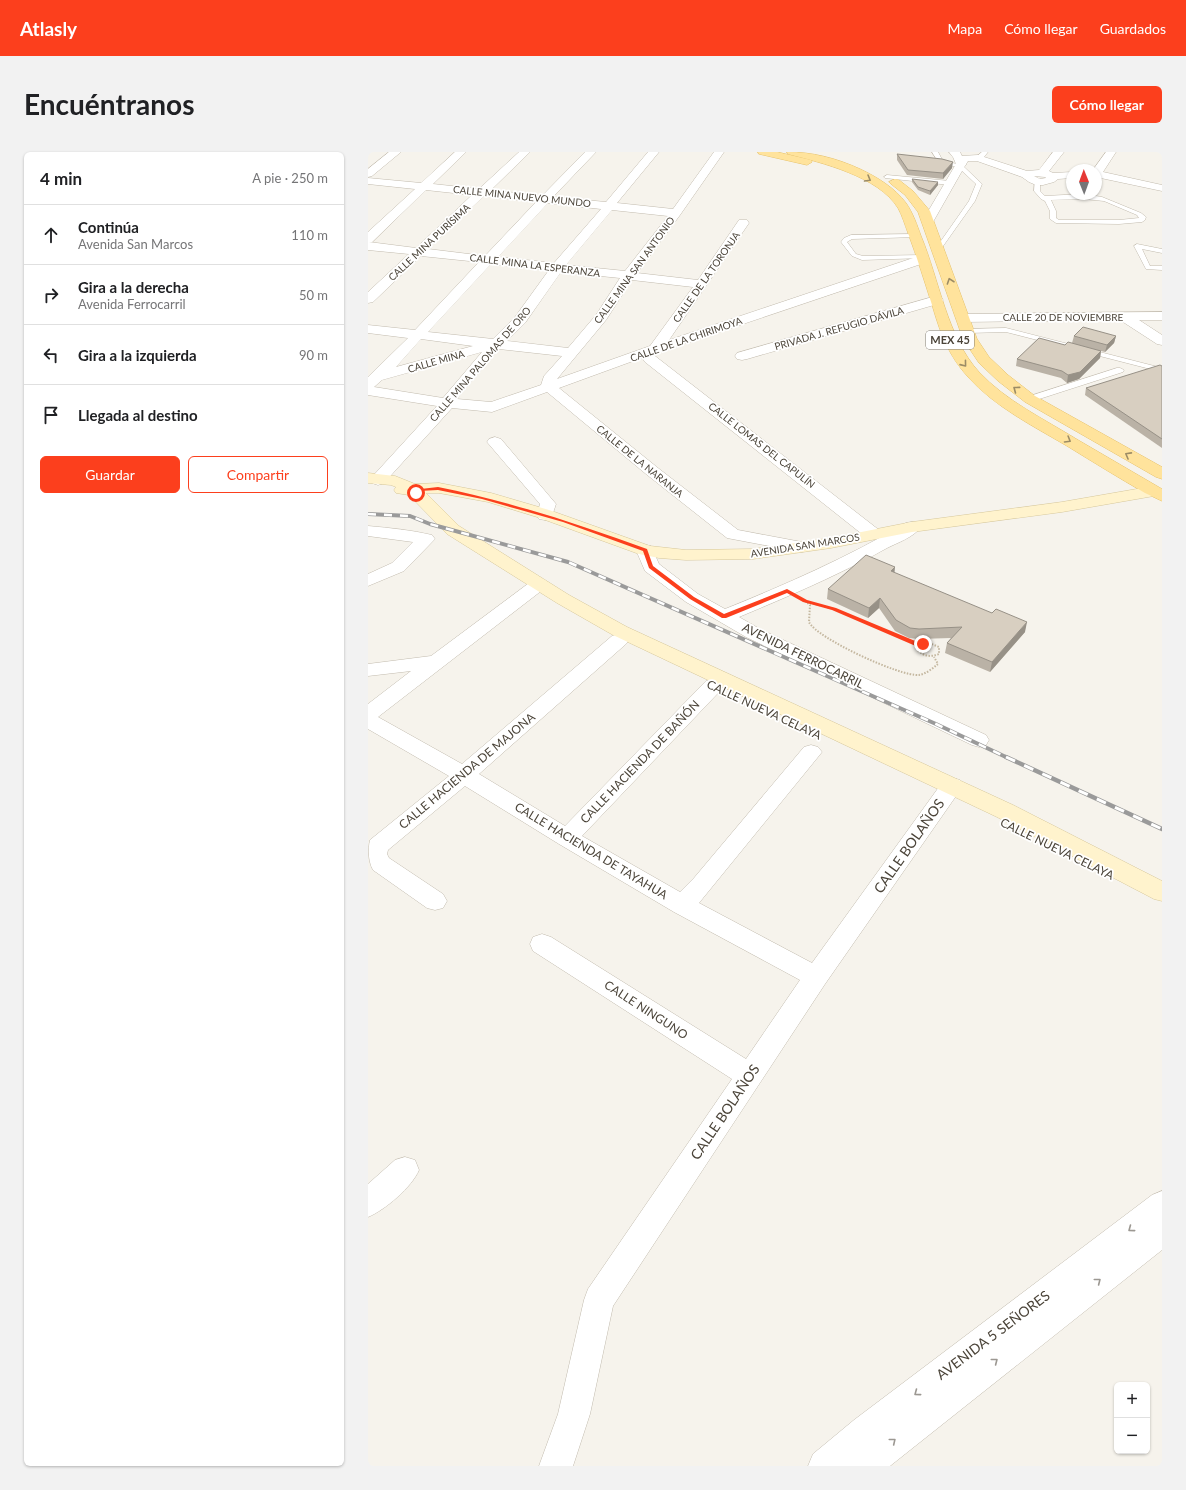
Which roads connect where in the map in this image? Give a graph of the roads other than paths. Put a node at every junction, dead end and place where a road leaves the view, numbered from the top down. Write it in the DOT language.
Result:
graph roads {
  1 [pos="396,152"];
  2 [pos="461,152"];
  3 [pos="525,152"];
  4 [pos="591,152"];
  5 [pos="654,152"];
  6 [pos="719,152"];
  7 [pos="763,152"];
  8 [pos="792,152"];
  9 [pos="824,152"];
  10 [pos="935,152"];
  11 [pos="954,152"];
  12 [pos="1059,152"];
  13 [pos="1111,152"];
  14 [pos="978,155"];
  15 [pos="1102,164"];
  16 [pos="960,165"];
  17 [pos="852,170"];
  18 [pos="368,174"];
  19 [pos="1102,174"];
  20 [pos="1066,175"];
  21 [pos="1102,175"];
  22 [pos="1155,175"];
  23 [pos="1038,176"];
  24 [pos="887,177"];
  25 [pos="368,181"];
  26 [pos="950,183"];
  27 [pos="423,186"];
  28 [pos="1162,188"];
  29 [pos="482,192"];
  30 [pos="1066,197"];
  31 [pos="1102,197"];
  32 [pos="1042,198"];
  33 [pos="545,199"];
  34 [pos="608,206"];
  35 [pos="676,213"];
  36 [pos="928,220"];
  37 [pos="743,223"];
  38 [pos="915,236"];
  39 [pos="368,239"];
  40 [pos="368,246"];
  41 [pos="939,248"];
  42 [pos="418,251"];
  43 [pos="1162,251"];
  44 [pos="923,258"];
  45 [pos="488,260"];
  46 [pos="558,267"];
  47 [pos="1162,268"];
  48 [pos="628,276"];
  49 [pos="702,284"];
  50 [pos="368,299"];
  51 [pos="936,300"];
  52 [pos="1162,316"];
  53 [pos="1124,317"];
  54 [pos="964,318"];
  55 [pos="368,328"];
  56 [pos="967,331"];
  57 [pos="417,334"];
  58 [pos="1162,340"];
  59 [pos="496,344"];
  60 [pos="572,353"];
  61 [pos="652,354"];
  62 [pos="742,356"];
  63 [pos="1120,370"];
  64 [pos="1162,370"];
  65 [pos="372,381"];
  66 [pos="548,386"];
  67 [pos="368,391"];
  68 [pos="1030,399"];
  69 [pos="448,403"];
  70 [pos="495,442"];
  71 [pos="1162,474"];
  72 [pos="374,483"];
  73 [pos="414,490"];
  74 [pos="1158,494"];
  75 [pos="544,515"];
  76 [pos="912,526"];
  77 [pos="368,531"];
  78 [pos="873,534"];
  79 [pos="801,547"];
  80 [pos="645,550"];
  81 [pos="368,581"];
  82 [pos="536,586"];
  83 [pos="724,616"];
  84 [pos="619,640"];
  85 [pos="435,662"];
  86 [pos="368,670"];
  87 [pos="713,686"];
  88 [pos="368,714"];
  89 [pos="368,720"];
  90 [pos="978,740"];
  91 [pos="811,752"];
  92 [pos="464,774"];
  93 [pos="949,790"];
  94 [pos="567,838"];
  95 [pos="1162,892"];
  96 [pos="435,901"];
  97 [pos="1162,902"];
  98 [pos="682,905"];
  99 [pos="542,944"];
  100 [pos="816,977"];
  101 [pos="749,1076"];
  102 [pos="405,1170"];
  103 [pos="368,1203"];
  104 [pos="1162,1205"];
  105 [pos="1162,1231"];
  106 [pos="556,1466"];
  107 [pos="825,1466"];
  108 [pos="862,1466"];
  1 -- 18 [label="street"];
  2 -- 27 [label="street"];
  3 -- 29 [label="street, CALLE MINA PURÍSIMA"];
  4 -- 33 [label="street"];
  5 -- 34 [label="street, CALLE MINA PALOMAS DE ORO"];
  6 -- 35 [label="street, CALLE MINA SAN ANTONIO"];
  7 -- 17 [label="main road"];
  8 -- 17 [label="main road, MEX 45"];
  9 -- 24 [label="main road, MEX 45"];
  10 -- 16 [label="lane"];
  11 -- 16 [label="street"];
  12 -- 23 [label="street"];
  13 -- 15 [label="street"];
  14 -- 16 [label="street"];
  14 -- 23 [label="street"];
  16 -- 26 [label="street"];
  16 -- 41 [label="lane"];
  17 -- 38 [label="main road, MEX 45, one-way"];
  19 -- 22 [label="street"];
  20 -- 23 [label="street"];
  21 -- 28 [label="street"];
  23 -- 32 [label="lane"];
  24 -- 26 [label="lane"];
  24 -- 36 [label="main road, MEX 45"];
  25 -- 27 [label="street, CALLE MINA NUEVO MUNDO"];
  26 -- 36 [label="street"];
  27 -- 29 [label="street, CALLE MINA NUEVO MUNDO"];
  27 -- 39 [label="street"];
  29 -- 33 [label="street, CALLE MINA NUEVO MUNDO"];
  29 -- 42 [label="street, CALLE MINA PURÍSIMA"];
  30 -- 32 [label="lane"];
  31 -- 32 [label="lane"];
  33 -- 34 [label="street, CALLE MINA NUEVO MUNDO"];
  33 -- 45 [label="street"];
  34 -- 35 [label="street, CALLE MINA NUEVO MUNDO"];
  34 -- 46 [label="street, CALLE MINA PALOMAS DE ORO"];
  35 -- 48 [label="street, CALLE MINA SAN ANTONIO"];
  36 -- 41 [label="main road, MEX 45"];
  37 -- 49 [label="street, CALLE DE LA TORONJA"];
  38 -- 44 [label="main road, MEX 45"];
  38 -- 44 [label="lane"];
  40 -- 42 [label="street, CALLE MINA LA ESPERANZA"];
  54 -- 41 [label="main road, MEX 45, one-way"];
  42 -- 45 [label="street, CALLE MINA LA ESPERANZA"];
  42 -- 50 [label="street, CALLE MINA PURÍSIMA"];
  43 -- 47 [label="lane"];
  44 -- 51 [label="main road, MEX 45"];
  44 -- 61 [label="street, CALLE DE LA CHIRIMOYA"];
  45 -- 46 [label="street, CALLE MINA LA ESPERANZA"];
  45 -- 57 [label="street"];
  46 -- 48 [label="street, CALLE MINA LA ESPERANZA"];
  46 -- 59 [label="street, CALLE MINA PALOMAS DE ORO"];
  48 -- 49 [label="street, CALLE MINA LA ESPERANZA"];
  48 -- 60 [label="street, CALLE MINA SAN ANTONIO"];
  49 -- 61 [label="street, CALLE DE LA TORONJA"];
  51 -- 62 [label="street, PRIVADA J. REFUGIO DÁVILA"];
  51 -- 74 [label="main road, MEX 45, one-way"];
  52 -- 53 [label="street, CALLE 20 DE NOVIEMBRE"];
  53 -- 54 [label="street, CALLE 20 DE NOVIEMBRE"];
  53 -- 58 [label="street"];
  54 -- 56 [label="main road, MEX 45"];
  55 -- 57 [label="street"];
  56 -- 64 [label="lane"];
  68 -- 56 [label="main road, MEX 45, one-way"];
  57 -- 59 [label="street"];
  57 -- 65 [label="street"];
  59 -- 60 [label="street"];
  59 -- 65 [label="street, CALLE MINA"];
  59 -- 69 [label="street, CALLE MINA PALOMAS DE ORO"];
  60 -- 66 [label="street, CALLE MINA SAN ANTONIO"];
  61 -- 66 [label="street, CALLE DE LA CHIRIMOYA"];
  61 -- 78 [label="street, CALLE LOMAS DEL CAPULÍN"];
  63 -- 68 [label="lane"];
  66 -- 69 [label="street, CALLE DE LA CHIRIMOYA"];
  66 -- 79 [label="street, CALLE DE LA NARANJA"];
  67 -- 69 [label="street, CALLE DE LA CHIRIMOYA"];
  71 -- 68 [label="main road, MEX 45, one-way"];
  69 -- 72 [label="street, CALLE MINA PALOMAS DE ORO"];
  70 -- 75 [label="street"];
  72 -- 73 [label="main road, AVENIDA SAN MARCOS"];
  72 -- 82 [label="main road, CALLE NUEVA CELAYA"];
  73 -- 75 [label="main road, AVENIDA SAN MARCOS"];
  73 -- 82 [label="main road, CALLE NUEVA CELAYA"];
  74 -- 76 [label="main road, AVENIDA SAN MARCOS"];
  75 -- 80 [label="main road, AVENIDA SAN MARCOS"];
  76 -- 78 [label="main road, AVENIDA SAN MARCOS"];
  76 -- 83 [label="street"];
  77 -- 81 [label="street"];
  78 -- 79 [label="main road, AVENIDA SAN MARCOS"];
  79 -- 80 [label="main road, AVENIDA SAN MARCOS"];
  80 -- 83 [label="street, AVENIDA FERROCARRIL"];
  82 -- 84 [label="main road, CALLE NUEVA CELAYA"];
  82 -- 85 [label="street"];
  82 -- 93 [label="main road, CALLE NUEVA CELAYA"];
  83 -- 90 [label="street, AVENIDA FERROCARRIL"];
  84 -- 87 [label="main road, CALLE NUEVA CELAYA"];
  84 -- 92 [label="street, CALLE HACIENDA DE MAJONA"];
  85 -- 86 [label="street"];
  85 -- 88 [label="street"];
  87 -- 93 [label="main road, CALLE NUEVA CELAYA"];
  87 -- 94 [label="street, CALLE HACIENDA DE BAÑÓN"];
  89 -- 92 [label="street, CALLE HACIENDA DE TAYAHUA"];
  91 -- 98 [label="street"];
  92 -- 94 [label="street, CALLE HACIENDA DE TAYAHUA"];
  92 -- 96 [label="street, CALLE HACIENDA DE MAJONA"];
  93 -- 95 [label="main road, CALLE NUEVA CELAYA"];
  93 -- 97 [label="main road, CALLE NUEVA CELAYA"];
  93 -- 100 [label="street, CALLE BOLAÑOS"];
  94 -- 98 [label="street, CALLE HACIENDA DE TAYAHUA"];
  98 -- 100 [label="street, CALLE HACIENDA DE TAYAHUA"];
  99 -- 101 [label="street, CALLE NINGUNO"];
  100 -- 101 [label="street, CALLE BOLAÑOS"];
  101 -- 106 [label="street, CALLE BOLAÑOS"];
  102 -- 103 [label="street"];
  104 -- 107 [label="street, AVENIDA 5 SEÑORES, one-way"];
  108 -- 105 [label="street, AVENIDA 5 SEÑORES, one-way"];
}
